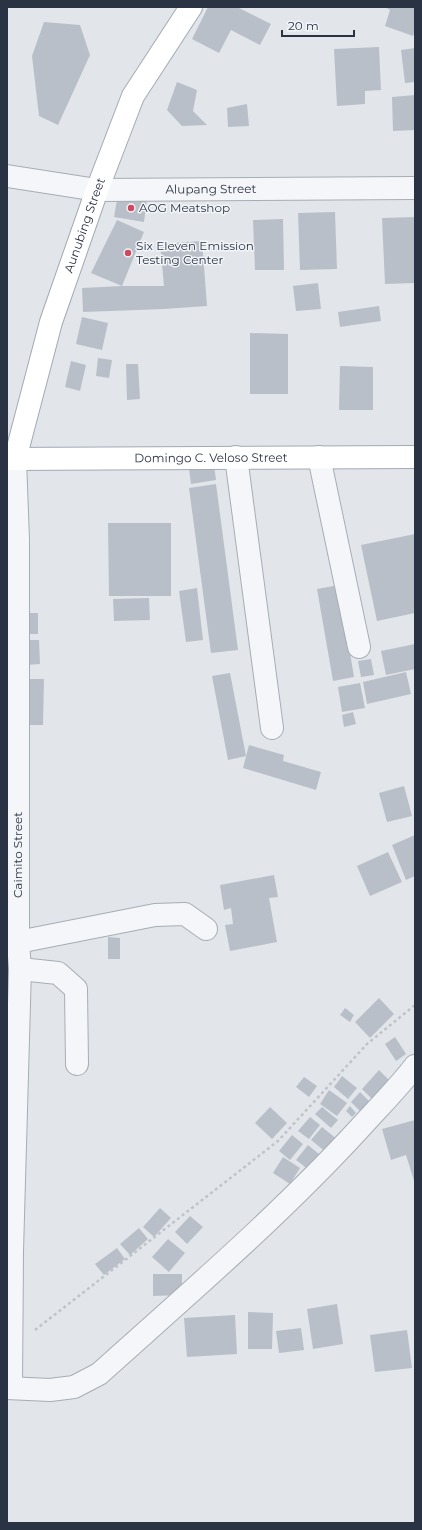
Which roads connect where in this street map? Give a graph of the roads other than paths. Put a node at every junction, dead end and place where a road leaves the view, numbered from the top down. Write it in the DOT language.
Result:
graph roads {
  1 [pos="191,7"];
  2 [pos="7,176"];
  3 [pos="415,188"];
  4 [pos="97,190"];
  5 [pos="236,457"];
  6 [pos="318,457"];
  7 [pos="415,457"];
  8 [pos="11,459"];
  9 [pos="359,647"];
  10 [pos="272,728"];
  11 [pos="206,929"];
  12 [pos="18,942"];
  13 [pos="20,969"];
  14 [pos="77,1064"];
  15 [pos="415,1066"];
  16 [pos="9,1388"];
  1 -- 4 [label="main road, Aunubing Street"];
  2 -- 4 [label="street, Alupang Street"];
  3 -- 4 [label="street, Alupang Street"];
  4 -- 8 [label="main road, Aunubing Street"];
  5 -- 6 [label="main road, Domingo C. Veloso Street"];
  5 -- 8 [label="main road, Domingo C. Veloso Street"];
  5 -- 10 [label="street"];
  6 -- 7 [label="main road, Domingo C. Veloso Street"];
  6 -- 9 [label="street"];
  8 -- 12 [label="street, Caimito Street"];
  11 -- 12 [label="street"];
  12 -- 13 [label="street, Caimito Street"];
  13 -- 14 [label="street"];
  13 -- 16 [label="street, Caimito Street"];
  15 -- 16 [label="street"];
}
